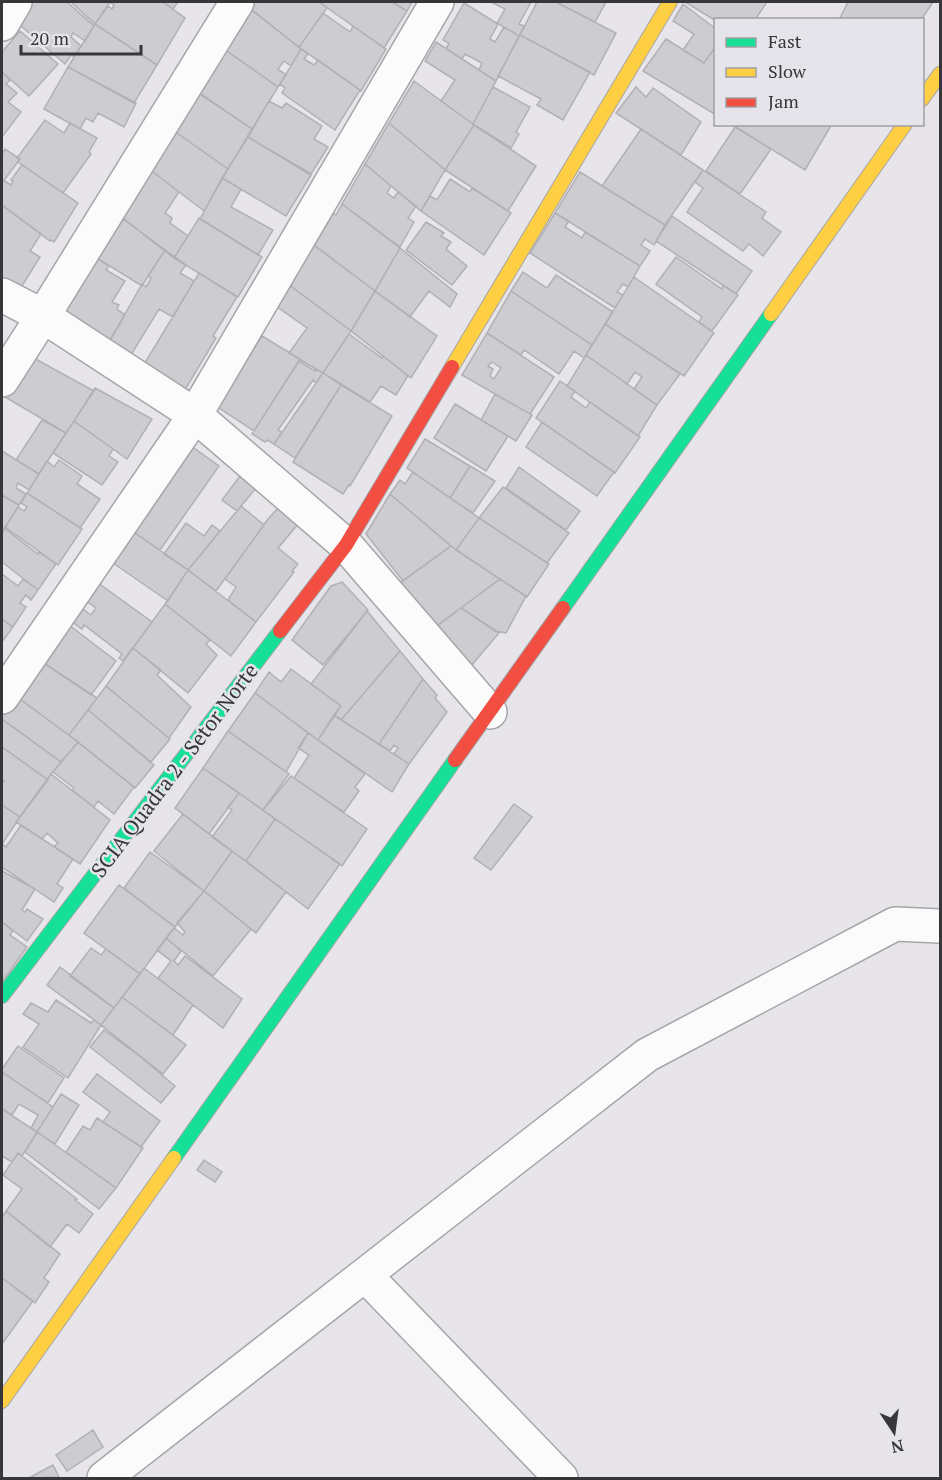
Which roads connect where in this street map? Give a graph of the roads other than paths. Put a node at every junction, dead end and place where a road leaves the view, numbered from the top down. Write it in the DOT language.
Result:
graph roads {
  1 [pos="15,2"];
  2 [pos="237,2"];
  3 [pos="437,2"];
  4 [pos="670,2"];
  5 [pos="2,24"];
  6 [pos="940,74"];
  7 [pos="924,96"];
  8 [pos="904,126"];
  9 [pos="2,295"];
  10 [pos="43,316"];
  11 [pos="2,380"];
  12 [pos="195,415"];
  13 [pos="346,545"];
  14 [pos="2,697"];
  15 [pos="490,712"];
  16 [pos="940,926"];
  17 [pos="2,996"];
  18 [pos="365,1275"];
  19 [pos="2,1401"];
  20 [pos="104,1479"];
  21 [pos="561,1479"];
  1 -- 5 [label="street"];
  2 -- 10 [label="street"];
  3 -- 12 [label="street"];
  4 -- 13 [label="street, SCIA Quadra 2 - Setor Norte"];
  6 -- 7 [label="street"];
  8 -- 15 [label="street"];
  9 -- 10 [label="street"];
  10 -- 11 [label="street"];
  10 -- 12 [label="street"];
  12 -- 13 [label="street"];
  12 -- 14 [label="street"];
  13 -- 15 [label="street"];
  13 -- 17 [label="street, SCIA Quadra 2 - Setor Norte"];
  15 -- 19 [label="street"];
  16 -- 18 [label="street"];
  18 -- 20 [label="street"];
  18 -- 21 [label="street"];
}
